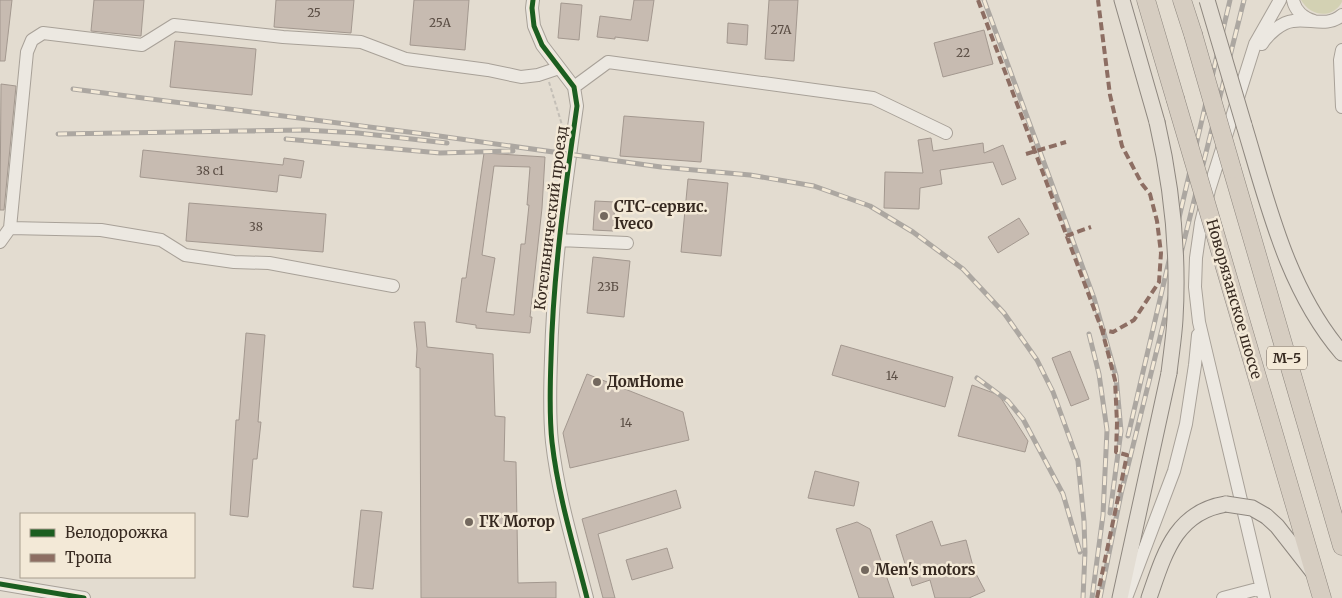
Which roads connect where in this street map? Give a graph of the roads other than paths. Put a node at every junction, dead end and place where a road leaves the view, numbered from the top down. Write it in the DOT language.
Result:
graph roads {
  1 [pos="534,0"];
  2 [pos="1122,0"];
  3 [pos="1146,0"];
  4 [pos="1182,0"];
  5 [pos="1206,0"];
  6 [pos="1280,0"];
  7 [pos="1293,0"];
  8 [pos="1342,14"];
  9 [pos="1318,22"];
  10 [pos="1342,50"];
  11 [pos="559,68"];
  12 [pos="1246,75"];
  13 [pos="574,87"];
  14 [pos="1342,107"];
  15 [pos="946,132"];
  16 [pos="10,228"];
  17 [pos="559,240"];
  18 [pos="0,242"];
  19 [pos="627,244"];
  20 [pos="393,286"];
  21 [pos="1199,322"];
  22 [pos="1342,353"];
  23 [pos="1342,546"];
  24 [pos="1315,575"];
  25 [pos="0,584"];
  26 [pos="1262,593"];
  27 [pos="84,598"];
  28 [pos="587,598"];
  29 [pos="1120,598"];
  30 [pos="1126,598"];
  31 [pos="1149,598"];
  32 [pos="1223,598"];
  33 [pos="1322,598"];
  1 -- 11 [label="street"];
  2 -- 29 [label="main road, bridge"];
  3 -- 24 [label="highway, Новорязанское шоссе / М-5, bridge"];
  4 -- 23 [label="highway, М-5, bridge"];
  5 -- 22 [label="main road, bridge"];
  6 -- 12 [label="street"];
  7 -- 9 [label="street"];
  8 -- 9 [label="street"];
  9 -- 12 [label="street"];
  10 -- 14 [label="street"];
  11 -- 13 [label="street"];
  11 -- 16 [label="street"];
  12 -- 21 [label="street"];
  13 -- 15 [label="street"];
  13 -- 17 [label="street, Котельнический проезд"];
  16 -- 18 [label="street"];
  16 -- 20 [label="street"];
  17 -- 19 [label="street"];
  17 -- 28 [label="street, Котельнический проезд"];
  21 -- 26 [label="street"];
  21 -- 30 [label="street"];
  24 -- 31 [label="main road, М-5, bridge"];
  24 -- 33 [label="highway, Новорязанское шоссе / М-5"];
  25 -- 27 [label="street"];
  26 -- 32 [label="street"];
}
